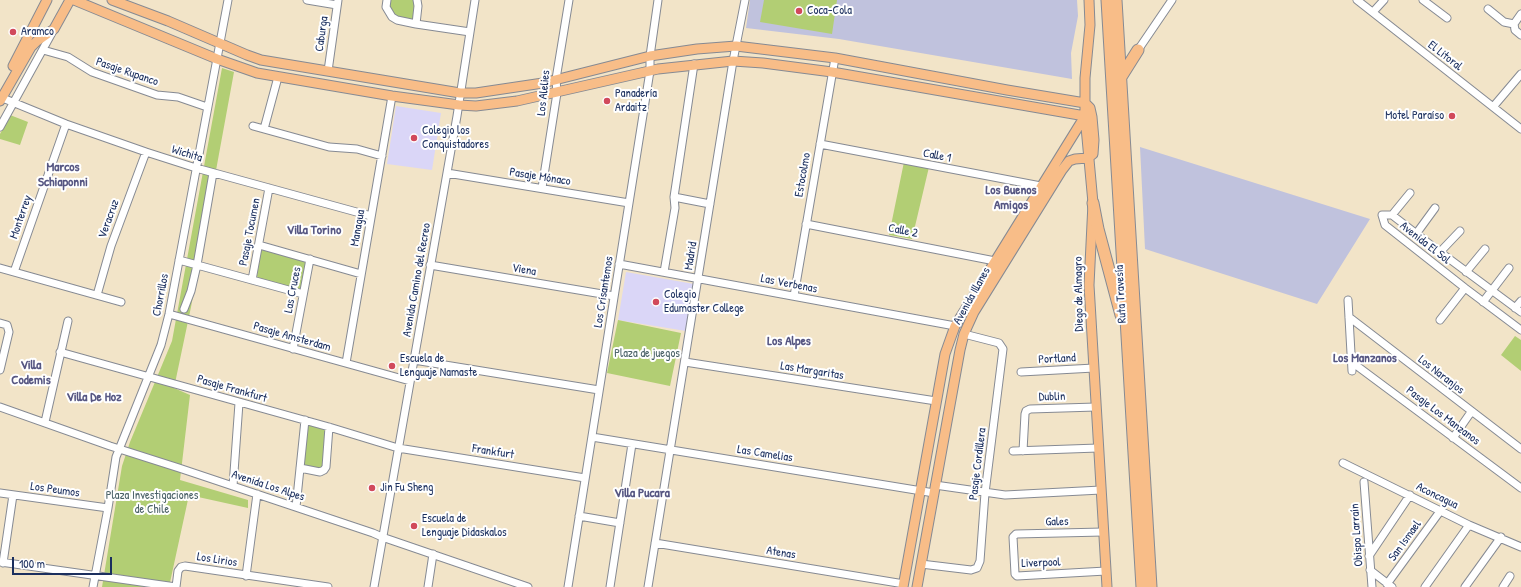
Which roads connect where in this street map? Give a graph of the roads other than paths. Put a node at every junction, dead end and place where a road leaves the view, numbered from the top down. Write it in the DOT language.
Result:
graph roads {
  1 [pos="47,0"];
  2 [pos="70,0"];
  3 [pos="74,0"];
  4 [pos="112,0"];
  5 [pos="228,0"];
  6 [pos="311,0"];
  7 [pos="386,0"];
  8 [pos="417,0"];
  9 [pos="475,0"];
  10 [pos="569,0"];
  11 [pos="658,0"];
  12 [pos="745,0"];
  13 [pos="1089,0"];
  14 [pos="1107,0"];
  15 [pos="1116,0"];
  16 [pos="1172,0"];
  17 [pos="1356,0"];
  18 [pos="1384,0"];
  19 [pos="1423,0"];
  20 [pos="337,2"];
  21 [pos="124,4"];
  22 [pos="1488,9"];
  23 [pos="1373,12"];
  24 [pos="1521,14"];
  25 [pos="118,18"];
  26 [pos="1447,18"];
  27 [pos="416,24"];
  28 [pos="1514,24"];
  29 [pos="54,29"];
  30 [pos="470,32"];
  31 [pos="1521,35"];
  32 [pos="1118,39"];
  33 [pos="220,44"];
  34 [pos="736,46"];
  35 [pos="43,50"];
  36 [pos="1138,50"];
  37 [pos="650,56"];
  38 [pos="835,58"];
  39 [pos="217,59"];
  40 [pos="733,61"];
  41 [pos="694,64"];
  42 [pos="328,71"];
  43 [pos="650,71"];
  44 [pos="832,72"];
  45 [pos="1521,74"];
  46 [pos="278,77"];
  47 [pos="1120,77"];
  48 [pos="556,79"];
  49 [pos="460,93"];
  50 [pos="557,93"];
  51 [pos="392,96"];
  52 [pos="1,97"];
  53 [pos="13,103"];
  54 [pos="1085,103"];
  55 [pos="458,105"];
  56 [pos="207,107"];
  57 [pos="1493,107"];
  58 [pos="1085,116"];
  59 [pos="66,124"];
  60 [pos="253,126"];
  61 [pos="0,127"];
  62 [pos="264,129"];
  63 [pos="1521,129"];
  64 [pos="820,144"];
  65 [pos="146,152"];
  66 [pos="382,156"];
  67 [pos="1088,158"];
  68 [pos="196,168"];
  69 [pos="214,173"];
  70 [pos="447,173"];
  71 [pos="1041,186"];
  72 [pos="269,188"];
  73 [pos="542,188"];
  74 [pos="1050,188"];
  75 [pos="1410,193"];
  76 [pos="674,197"];
  77 [pos="629,203"];
  78 [pos="1092,203"];
  79 [pos="710,204"];
  80 [pos="1435,208"];
  81 [pos="1392,215"];
  82 [pos="371,216"];
  83 [pos="806,224"];
  84 [pos="1460,231"];
  85 [pos="1416,234"];
  86 [pos="258,245"];
  87 [pos="1485,249"];
  88 [pos="1440,252"];
  89 [pos="310,259"];
  90 [pos="179,260"];
  91 [pos="995,261"];
  92 [pos="619,264"];
  93 [pos="197,265"];
  94 [pos="430,265"];
  95 [pos="0,268"];
  96 [pos="1509,268"];
  97 [pos="14,272"];
  98 [pos="664,272"];
  99 [pos="1466,272"];
  100 [pos="361,274"];
  101 [pos="698,279"];
  102 [pos="252,280"];
  103 [pos="1465,288"];
  104 [pos="1492,290"];
  105 [pos="303,294"];
  106 [pos="97,295"];
  107 [pos="614,296"];
  108 [pos="794,296"];
  109 [pos="1348,300"];
  110 [pos="1521,301"];
  111 [pos="121,302"];
  112 [pos="1483,302"];
  113 [pos="184,309"];
  114 [pos="1518,310"];
  115 [pos="169,314"];
  116 [pos="1349,317"];
  117 [pos="1440,320"];
  118 [pos="68,321"];
  119 [pos="0,323"];
  120 [pos="955,326"];
  121 [pos="1521,330"];
  122 [pos="964,334"];
  123 [pos="1128,345"];
  124 [pos="293,349"];
  125 [pos="60,352"];
  126 [pos="1,355"];
  127 [pos="414,360"];
  128 [pos="685,362"];
  129 [pos="1353,363"];
  130 [pos="346,364"];
  131 [pos="1094,368"];
  132 [pos="0,370"];
  133 [pos="1352,371"];
  134 [pos="1021,372"];
  135 [pos="148,377"];
  136 [pos="410,381"];
  137 [pos="599,390"];
  138 [pos="936,402"];
  139 [pos="239,403"];
  140 [pos="0,407"];
  141 [pos="1096,407"];
  142 [pos="1471,412"];
  143 [pos="304,420"];
  144 [pos="45,422"];
  145 [pos="329,427"];
  146 [pos="592,437"];
  147 [pos="1453,438"];
  148 [pos="632,444"];
  149 [pos="398,448"];
  150 [pos="1098,448"];
  151 [pos="118,449"];
  152 [pos="1521,449"];
  153 [pos="670,450"];
  154 [pos="1013,451"];
  155 [pos="1023,451"];
  156 [pos="1343,463"];
  157 [pos="300,468"];
  158 [pos="585,478"];
  159 [pos="1364,482"];
  160 [pos="233,486"];
  161 [pos="1521,488"];
  162 [pos="935,489"];
  163 [pos="920,490"];
  164 [pos="1101,490"];
  165 [pos="0,493"];
  166 [pos="985,493"];
  167 [pos="257,494"];
  168 [pos="1410,495"];
  169 [pos="13,496"];
  170 [pos="296,507"];
  171 [pos="108,508"];
  172 [pos="1441,510"];
  173 [pos="579,516"];
  174 [pos="620,523"];
  175 [pos="1469,524"];
  176 [pos="1103,532"];
  177 [pos="1013,537"];
  178 [pos="382,538"];
  179 [pos="1501,538"];
  180 [pos="655,543"];
  181 [pos="1521,547"];
  182 [pos="432,554"];
  183 [pos="1369,556"];
  184 [pos="1,562"];
  185 [pos="922,564"];
  186 [pos="1370,570"];
  187 [pos="1106,571"];
  188 [pos="95,576"];
  189 [pos="246,576"];
  190 [pos="1510,576"];
  191 [pos="292,585"];
  192 [pos="903,585"];
  193 [pos="1390,585"];
  194 [pos="93,587"];
  195 [pos="176,587"];
  196 [pos="328,587"];
  197 [pos="374,587"];
  198 [pos="428,587"];
  199 [pos="527,587"];
  200 [pos="568,587"];
  201 [pos="610,587"];
  202 [pos="648,587"];
  203 [pos="917,587"];
  204 [pos="1107,587"];
  205 [pos="1142,587"];
  206 [pos="1152,587"];
  207 [pos="1372,587"];
  208 [pos="1425,587"];
  209 [pos="1465,587"];
  210 [pos="1503,587"];
  1 -- 52 [label="main road"];
  2 -- 29 [label="main road"];
  3 -- 25 [label="main road"];
  4 -- 21 [label="main road"];
  5 -- 33 [label="street, Chorrillos"];
  6 -- 20 [label="street"];
  7 -- 27 [label="street"];
  8 -- 27 [label="street"];
  9 -- 30 [label="street, Avenida Camino del Recreo"];
  10 -- 48 [label="street, Los Alelies"];
  11 -- 37 [label="street, Los Crisantemos"];
  12 -- 34 [label="street, Madrid"];
  13 -- 54 [label="main road, Diego de Almagro"];
  14 -- 123 [label="highway, Ruta Travesía"];
  15 -- 32 [label="highway, Ruta Travesía"];
  16 -- 36 [label="street"];
  17 -- 23 [label="street, El Litoral"];
  18 -- 23 [label="street"];
  19 -- 26 [label="street"];
  20 -- 42 [label="street, Caburga"];
  21 -- 25 [label="main road"];
  21 -- 33 [label="main road"];
  22 -- 28 [label="street"];
  23 -- 57 [label="street, El Litoral"];
  24 -- 28 [label="street"];
  25 -- 39 [label="main road"];
  27 -- 30 [label="street"];
  28 -- 31 [label="street"];
  29 -- 35 [label="street"];
  29 -- 52 [label="main road"];
  30 -- 49 [label="street, Avenida Camino del Recreo"];
  32 -- 36 [label="highway"];
  32 -- 47 [label="highway, Ruta Travesía"];
  33 -- 39 [label="street, Chorrillos"];
  33 -- 42 [label="main road"];
  34 -- 37 [label="main road"];
  34 -- 38 [label="main road"];
  34 -- 40 [label="street, Madrid"];
  35 -- 53 [label="street"];
  35 -- 56 [label="street, Pasaje Rupanco"];
  36 -- 47 [label="highway"];
  37 -- 43 [label="street, Los Crisantemos"];
  37 -- 48 [label="main road"];
  38 -- 44 [label="street, Estocolmo"];
  38 -- 54 [label="main road"];
  39 -- 46 [label="main road"];
  39 -- 56 [label="street, Chorrillos"];
  40 -- 41 [label="main road"];
  40 -- 44 [label="main road"];
  40 -- 79 [label="street, Madrid"];
  41 -- 43 [label="main road"];
  41 -- 76 [label="street"];
  42 -- 49 [label="main road"];
  43 -- 50 [label="main road"];
  43 -- 77 [label="street, Los Crisantemos"];
  44 -- 58 [label="main road"];
  44 -- 64 [label="street, Estocolmo"];
  45 -- 57 [label="street"];
  46 -- 51 [label="main road"];
  46 -- 62 [label="street"];
  47 -- 206 [label="highway, Ruta Travesía"];
  48 -- 49 [label="main road"];
  48 -- 50 [label="street, Los Alelies"];
  49 -- 55 [label="street, Avenida Camino del Recreo"];
  50 -- 55 [label="main road"];
  50 -- 73 [label="street, Los Alelies"];
  51 -- 55 [label="main road"];
  51 -- 66 [label="street, Managua"];
  52 -- 53 [label="street, Wichita"];
  53 -- 59 [label="street, Wichita"];
  53 -- 61 [label="street"];
  54 -- 58 [label="main road, Diego de Almagro"];
  54 -- 67 [label="main road"];
  55 -- 70 [label="street, Avenida Camino del Recreo"];
  56 -- 68 [label="street, Chorrillos"];
  57 -- 63 [label="street, El Litoral"];
  58 -- 67 [label="main road, Diego de Almagro"];
  58 -- 71 [label="main road, Avenida Illanes"];
  59 -- 65 [label="street, Wichita"];
  59 -- 97 [label="street, Monterrey"];
  60 -- 62 [label="street"];
  62 -- 66 [label="street"];
  64 -- 71 [label="street, Calle 1"];
  64 -- 83 [label="street, Estocolmo"];
  65 -- 68 [label="street, Wichita"];
  65 -- 106 [label="street, Veracruz"];
  66 -- 82 [label="street, Managua"];
  67 -- 74 [label="main road, Avenida Illanes"];
  67 -- 78 [label="main road, Diego de Almagro"];
  68 -- 69 [label="street, Wichita"];
  68 -- 90 [label="street, Chorrillos"];
  69 -- 72 [label="street, Wichita"];
  69 -- 93 [label="street"];
  70 -- 73 [label="street, Pasaje Mónaco"];
  70 -- 94 [label="street, Avenida Camino del Recreo"];
  71 -- 74 [label="street, Calle 1"];
  71 -- 91 [label="main road, Avenida Illanes"];
  72 -- 82 [label="street, Wichita"];
  72 -- 86 [label="street, Pasaje Tocumen"];
  73 -- 77 [label="street, Pasaje Mónaco"];
  74 -- 122 [label="main road, Avenida Illanes"];
  75 -- 81 [label="street"];
  76 -- 79 [label="street"];
  76 -- 98 [label="street"];
  77 -- 92 [label="street, Los Crisantemos"];
  78 -- 123 [label="highway"];
  78 -- 131 [label="main road, Diego de Almagro"];
  79 -- 101 [label="street, Madrid"];
  80 -- 85 [label="street"];
  81 -- 85 [label="street, Avenida El Sol"];
  81 -- 103 [label="street, Avenida El Sol"];
  82 -- 100 [label="street, Managua"];
  83 -- 91 [label="street, Calle 2"];
  83 -- 108 [label="street, Estocolmo"];
  84 -- 88 [label="street"];
  85 -- 88 [label="street, Avenida El Sol"];
  86 -- 89 [label="street"];
  86 -- 102 [label="street, Pasaje Tocumen"];
  87 -- 99 [label="street"];
  88 -- 99 [label="street, Avenida El Sol"];
  89 -- 100 [label="street"];
  89 -- 105 [label="street, Las Cruces"];
  90 -- 93 [label="street"];
  90 -- 115 [label="street, Chorrillos"];
  91 -- 120 [label="main road, Avenida Illanes"];
  92 -- 98 [label="street, Las Verbenas"];
  92 -- 107 [label="street, Los Crisantemos"];
  93 -- 102 [label="street"];
  93 -- 113 [label="street"];
  94 -- 107 [label="street, Viena"];
  94 -- 127 [label="street, Avenida Camino del Recreo"];
  95 -- 97 [label="street"];
  96 -- 104 [label="street"];
  97 -- 106 [label="street"];
  98 -- 101 [label="street, Las Verbenas"];
  99 -- 104 [label="street, Avenida El Sol"];
  100 -- 130 [label="street, Managua"];
  101 -- 108 [label="street, Las Verbenas"];
  101 -- 128 [label="street, Madrid"];
  102 -- 105 [label="street"];
  103 -- 112 [label="street, Avenida El Sol"];
  103 -- 117 [label="street"];
  104 -- 112 [label="street"];
  104 -- 114 [label="street, Avenida El Sol"];
  105 -- 124 [label="street, Las Cruces"];
  106 -- 111 [label="street"];
  107 -- 137 [label="street, Los Crisantemos"];
  108 -- 120 [label="street, Las Verbenas"];
  109 -- 116 [label="street"];
  110 -- 114 [label="street"];
  112 -- 121 [label="street, Avenida El Sol"];
  115 -- 124 [label="street, Pasaje Amsterdam"];
  115 -- 135 [label="street, Chorrillos"];
  116 -- 129 [label="street"];
  116 -- 142 [label="street, Los Naranjos"];
  118 -- 125 [label="street"];
  119 -- 126 [label="street"];
  120 -- 138 [label="main road, Avenida Illanes"];
  122 -- 162 [label="main road, Avenida Illanes"];
  122 -- 166 [label="street, Pasaje Cordillera"];
  123 -- 205 [label="highway, Ruta Travesía"];
  124 -- 130 [label="street, Pasaje Amsterdam"];
  125 -- 135 [label="street, Pasaje Frankfurt"];
  125 -- 144 [label="street"];
  126 -- 132 [label="street"];
  127 -- 136 [label="street, Avenida Camino del Recreo"];
  127 -- 137 [label="street"];
  128 -- 138 [label="street, Las Margaritas"];
  128 -- 153 [label="street, Madrid"];
  129 -- 133 [label="street"];
  129 -- 147 [label="street, Pasaje Los Manzanos"];
  130 -- 136 [label="street, Pasaje Amsterdam"];
  131 -- 134 [label="street, Portland"];
  131 -- 141 [label="main road, Diego de Almagro"];
  135 -- 139 [label="street, Pasaje Frankfurt"];
  135 -- 151 [label="street, Chorrillos"];
  136 -- 149 [label="street, Avenida Camino del Recreo"];
  137 -- 146 [label="street, Los Crisantemos"];
  138 -- 163 [label="main road, Avenida Illanes"];
  139 -- 143 [label="street, Pasaje Frankfurt"];
  139 -- 160 [label="street"];
  140 -- 144 [label="street, Avenida Los Alpes"];
  141 -- 150 [label="main road, Diego de Almagro"];
  141 -- 155 [label="street, Dublin"];
  142 -- 147 [label="street"];
  142 -- 152 [label="street, Los Naranjos"];
  143 -- 145 [label="street, Pasaje Frankfurt"];
  143 -- 157 [label="street"];
  144 -- 151 [label="street, Avenida Los Alpes"];
  145 -- 149 [label="street, Pasaje Frankfurt"];
  145 -- 157 [label="street"];
  146 -- 148 [label="street, Las Camelias"];
  146 -- 158 [label="street, Los Crisantemos"];
  147 -- 161 [label="street, Pasaje Los Manzanos"];
  148 -- 153 [label="street, Las Camelias"];
  148 -- 174 [label="street"];
  149 -- 158 [label="street, Frankfurt"];
  149 -- 178 [label="street, Avenida Camino del Recreo"];
  150 -- 155 [label="street"];
  150 -- 164 [label="main road, Diego de Almagro"];
  151 -- 160 [label="street, Avenida Los Alpes"];
  151 -- 171 [label="street, Chorrillos"];
  153 -- 163 [label="street, Las Camelias"];
  153 -- 180 [label="street, Madrid"];
  154 -- 155 [label="street"];
  156 -- 168 [label="street, Aconcagua"];
  157 -- 170 [label="street"];
  158 -- 173 [label="street, Los Crisantemos"];
  159 -- 183 [label="street, Obispo Larraín"];
  160 -- 167 [label="street, Avenida Los Alpes"];
  162 -- 163 [label="street, Las Camelias"];
  162 -- 166 [label="street, Las Camelias"];
  162 -- 185 [label="main road, Avenida Illanes"];
  163 -- 192 [label="main road, Avenida Illanes"];
  164 -- 166 [label="street, Las Camelias"];
  164 -- 176 [label="main road, Diego de Almagro"];
  165 -- 169 [label="street, Los Peumos"];
  166 -- 185 [label="street, Pasaje Cordillera"];
  167 -- 170 [label="street, Avenida Los Alpes"];
  167 -- 189 [label="street"];
  168 -- 172 [label="street, Aconcagua"];
  168 -- 183 [label="street"];
  169 -- 171 [label="street, Los Peumos"];
  169 -- 184 [label="street"];
  170 -- 178 [label="street, Avenida Los Alpes"];
  171 -- 188 [label="street, Chorrillos"];
  172 -- 175 [label="street, Aconcagua"];
  172 -- 193 [label="street, San Ismael"];
  173 -- 174 [label="street"];
  173 -- 200 [label="street, Los Crisantemos"];
  174 -- 201 [label="street"];
  175 -- 179 [label="street, Aconcagua"];
  175 -- 208 [label="street"];
  176 -- 177 [label="street, Gales"];
  176 -- 187 [label="main road, Diego de Almagro"];
  177 -- 187 [label="street, Liverpool"];
  178 -- 182 [label="street, Avenida Los Alpes"];
  178 -- 197 [label="street, Avenida Camino del Recreo"];
  179 -- 181 [label="street, Aconcagua"];
  179 -- 209 [label="street"];
  180 -- 192 [label="street, Atenas"];
  180 -- 202 [label="street, Madrid"];
  182 -- 198 [label="street"];
  182 -- 199 [label="street, Avenida Los Alpes"];
  183 -- 186 [label="street, Obispo Larraín"];
  184 -- 188 [label="street, Los Lirios"];
  185 -- 203 [label="main road, Avenida Illanes"];
  186 -- 193 [label="street"];
  186 -- 207 [label="street, Obispo Larraín"];
  187 -- 204 [label="main road, Diego de Almagro"];
  188 -- 194 [label="street, Chorrillos"];
  188 -- 195 [label="street, Los Lirios"];
  189 -- 191 [label="street, Los Lirios"];
  189 -- 195 [label="street, Los Lirios"];
  190 -- 210 [label="street"];
  191 -- 196 [label="street, Los Lirios"];
}
